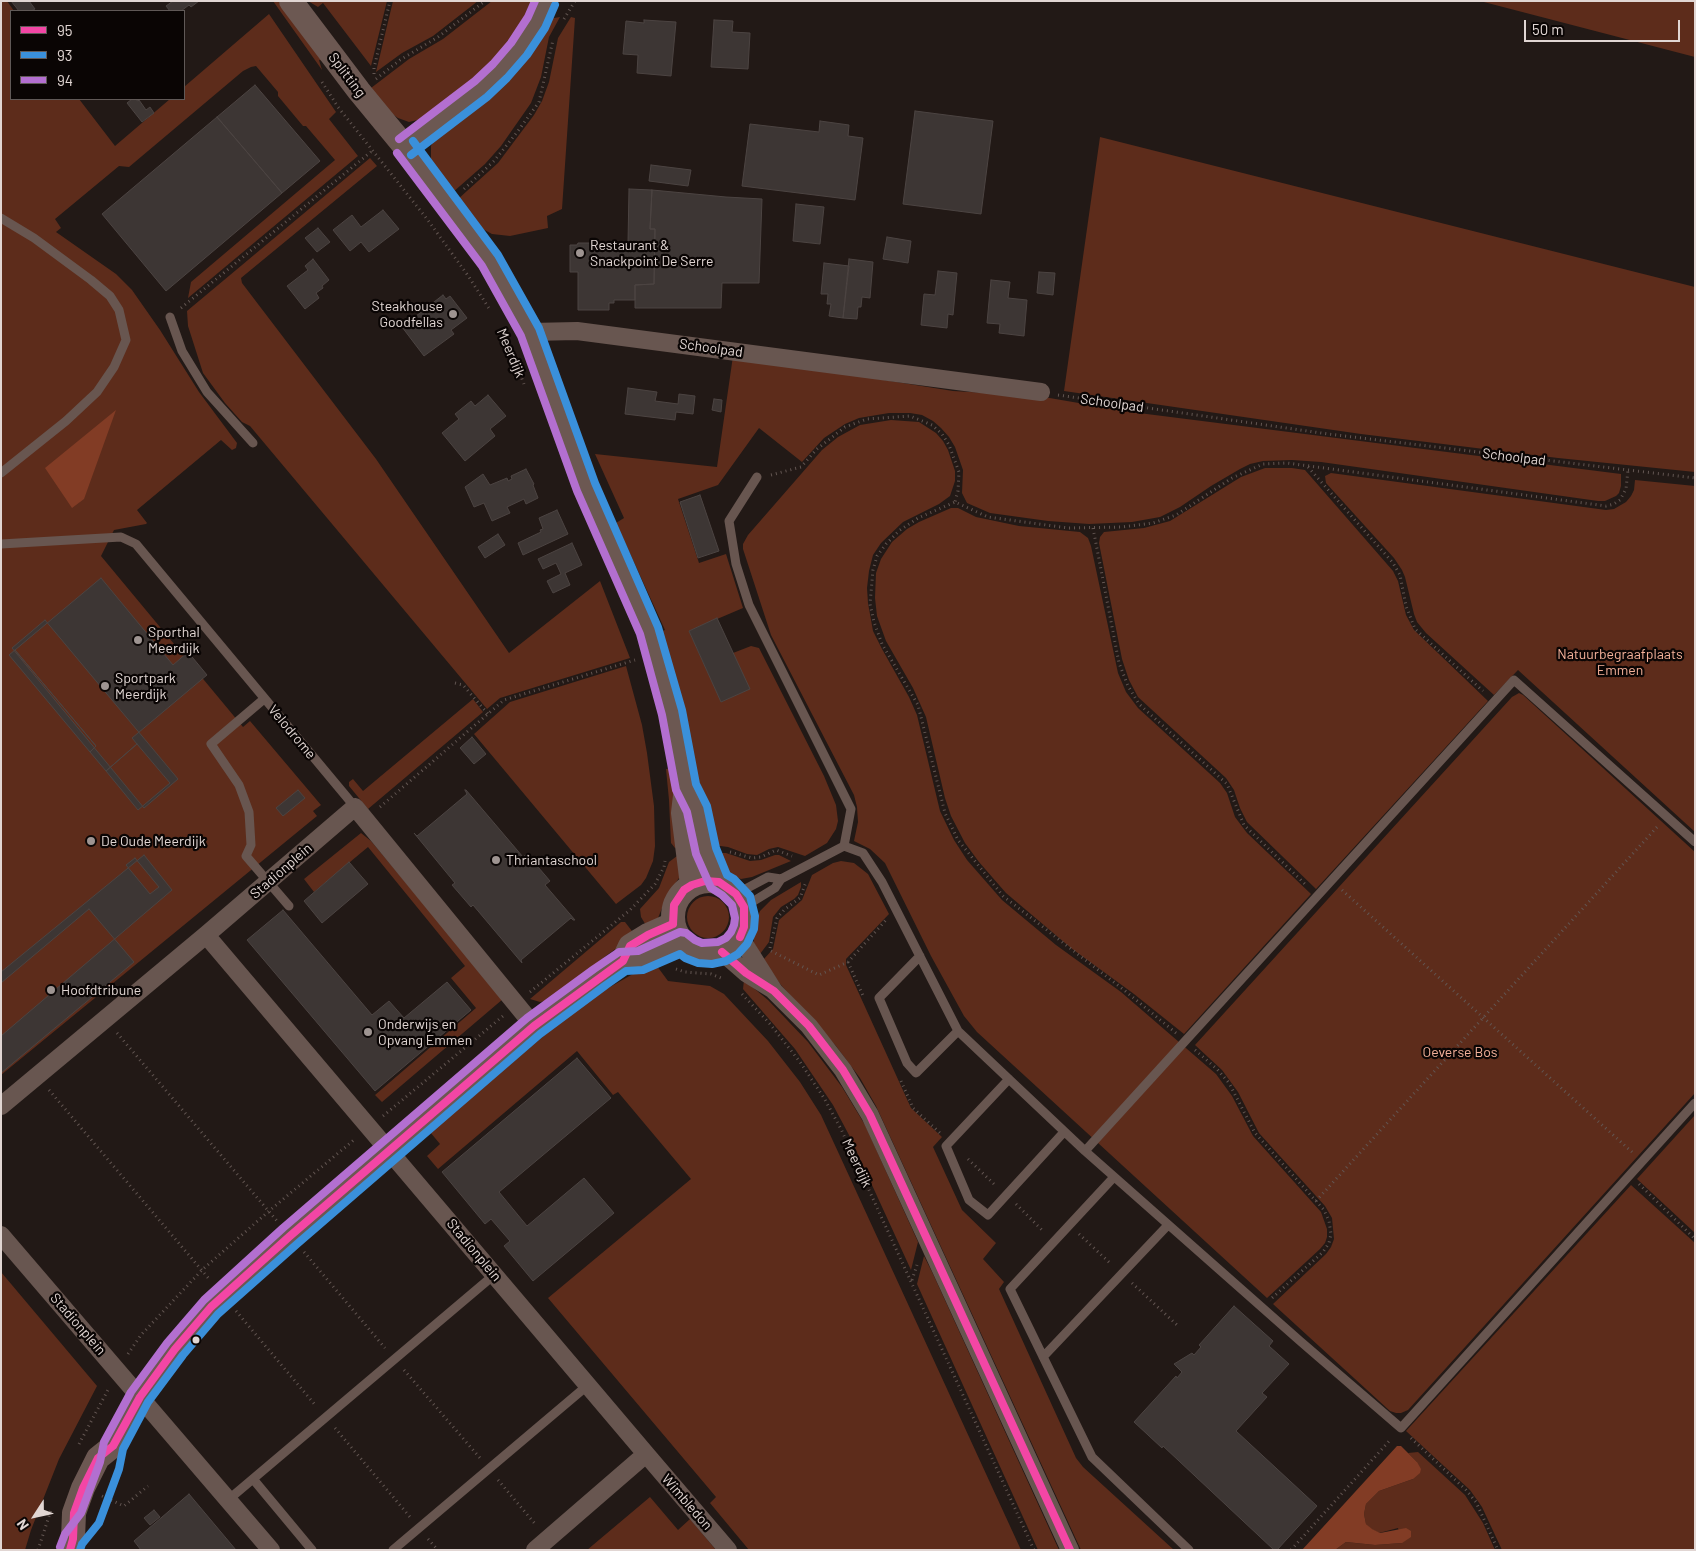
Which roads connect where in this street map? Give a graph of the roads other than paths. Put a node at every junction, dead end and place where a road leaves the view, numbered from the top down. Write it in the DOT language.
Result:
graph roads {
  1 [pos="292,1"];
  2 [pos="546,1"];
  3 [pos="405,147"];
  4 [pos="1,218"];
  5 [pos="170,318"];
  6 [pos="530,332"];
  7 [pos="1041,392"];
  8 [pos="253,443"];
  9 [pos="1,473"];
  10 [pos="757,477"];
  11 [pos="1,544"];
  12 [pos="264,699"];
  13 [pos="360,814"];
  14 [pos="1695,842"];
  15 [pos="844,846"];
  16 [pos="687,852"];
  17 [pos="781,878"];
  18 [pos="268,882"];
  19 [pos="692,885"];
  20 [pos="733,894"];
  21 [pos="289,906"];
  22 [pos="677,933"];
  23 [pos="206,935"];
  24 [pos="740,937"];
  25 [pos="722,952"];
  26 [pos="920,956"];
  27 [pos="751,968"];
  28 [pos="534,1026"];
  29 [pos="958,1031"];
  30 [pos="1009,1079"];
  31 [pos="1695,1103"];
  32 [pos="1,1106"];
  33 [pos="1064,1132"];
  34 [pos="390,1150"];
  35 [pos="1085,1151"];
  36 [pos="1114,1177"];
  37 [pos="1168,1225"];
  38 [pos="1,1235"];
  39 [pos="494,1275"];
  40 [pos="1043,1357"];
  41 [pos="588,1384"];
  42 [pos="140,1397"];
  43 [pos="646,1454"];
  44 [pos="253,1480"];
  45 [pos="228,1500"];
  46 [pos="71,1544"];
  47 [pos="542,1544"];
  48 [pos="271,1550"];
  49 [pos="312,1550"];
  50 [pos="393,1550"];
  51 [pos="728,1550"];
  52 [pos="1070,1550"];
  53 [pos="1189,1550"];
  1 -- 3 [label="street, Splitting"];
  2 -- 3 [label="street"];
  3 -- 6 [label="street, Meerdijk"];
  4 -- 9 [label="lane"];
  5 -- 8 [label="lane"];
  6 -- 7 [label="street, Schoolpad"];
  6 -- 16 [label="street, Meerdijk"];
  10 -- 15 [label="lane"];
  11 -- 12 [label="lane, Velodrome"];
  12 -- 13 [label="lane, Velodrome"];
  12 -- 18 [label="lane"];
  13 -- 18 [label="street, Stadionplein"];
  13 -- 28 [label="street, Velodrome"];
  14 -- 35 [label="lane"];
  15 -- 17 [label="lane"];
  15 -- 26 [label="lane"];
  16 -- 19 [label="street, Meerdijk"];
  16 -- 20 [label="street, Meerdijk"];
  17 -- 20 [label="lane"];
  17 -- 20 [label="lane"];
  18 -- 21 [label="lane"];
  18 -- 23 [label="street, Stadionplein"];
  19 -- 20 [label="street"];
  19 -- 22 [label="street"];
  20 -- 24 [label="street"];
  22 -- 25 [label="street"];
  22 -- 28 [label="street"];
  23 -- 32 [label="street, Stadionplein"];
  23 -- 34 [label="street, Stadionplein"];
  24 -- 25 [label="street"];
  24 -- 27 [label="street"];
  25 -- 27 [label="street"];
  26 -- 29 [label="lane"];
  26 -- 29 [label="lane"];
  27 -- 52 [label="street"];
  28 -- 34 [label="street"];
  29 -- 30 [label="lane"];
  30 -- 33 [label="lane"];
  30 -- 33 [label="lane"];
  31 -- 37 [label="lane"];
  33 -- 35 [label="lane"];
  34 -- 39 [label="street, Stadionplein"];
  34 -- 42 [label="street"];
  35 -- 36 [label="lane"];
  36 -- 37 [label="lane"];
  36 -- 40 [label="lane"];
  37 -- 40 [label="lane"];
  38 -- 42 [label="street, Stadionplein"];
  39 -- 41 [label="street, Stadionplein"];
  39 -- 44 [label="lane"];
  40 -- 53 [label="lane"];
  41 -- 43 [label="street, Stadionplein"];
  41 -- 50 [label="lane"];
  42 -- 45 [label="street, Stadionplein"];
  42 -- 46 [label="street"];
  43 -- 47 [label="street"];
  43 -- 51 [label="street, Wimbledon"];
  44 -- 45 [label="lane"];
  44 -- 49 [label="lane"];
  45 -- 48 [label="street, Stadionplein"];
}
